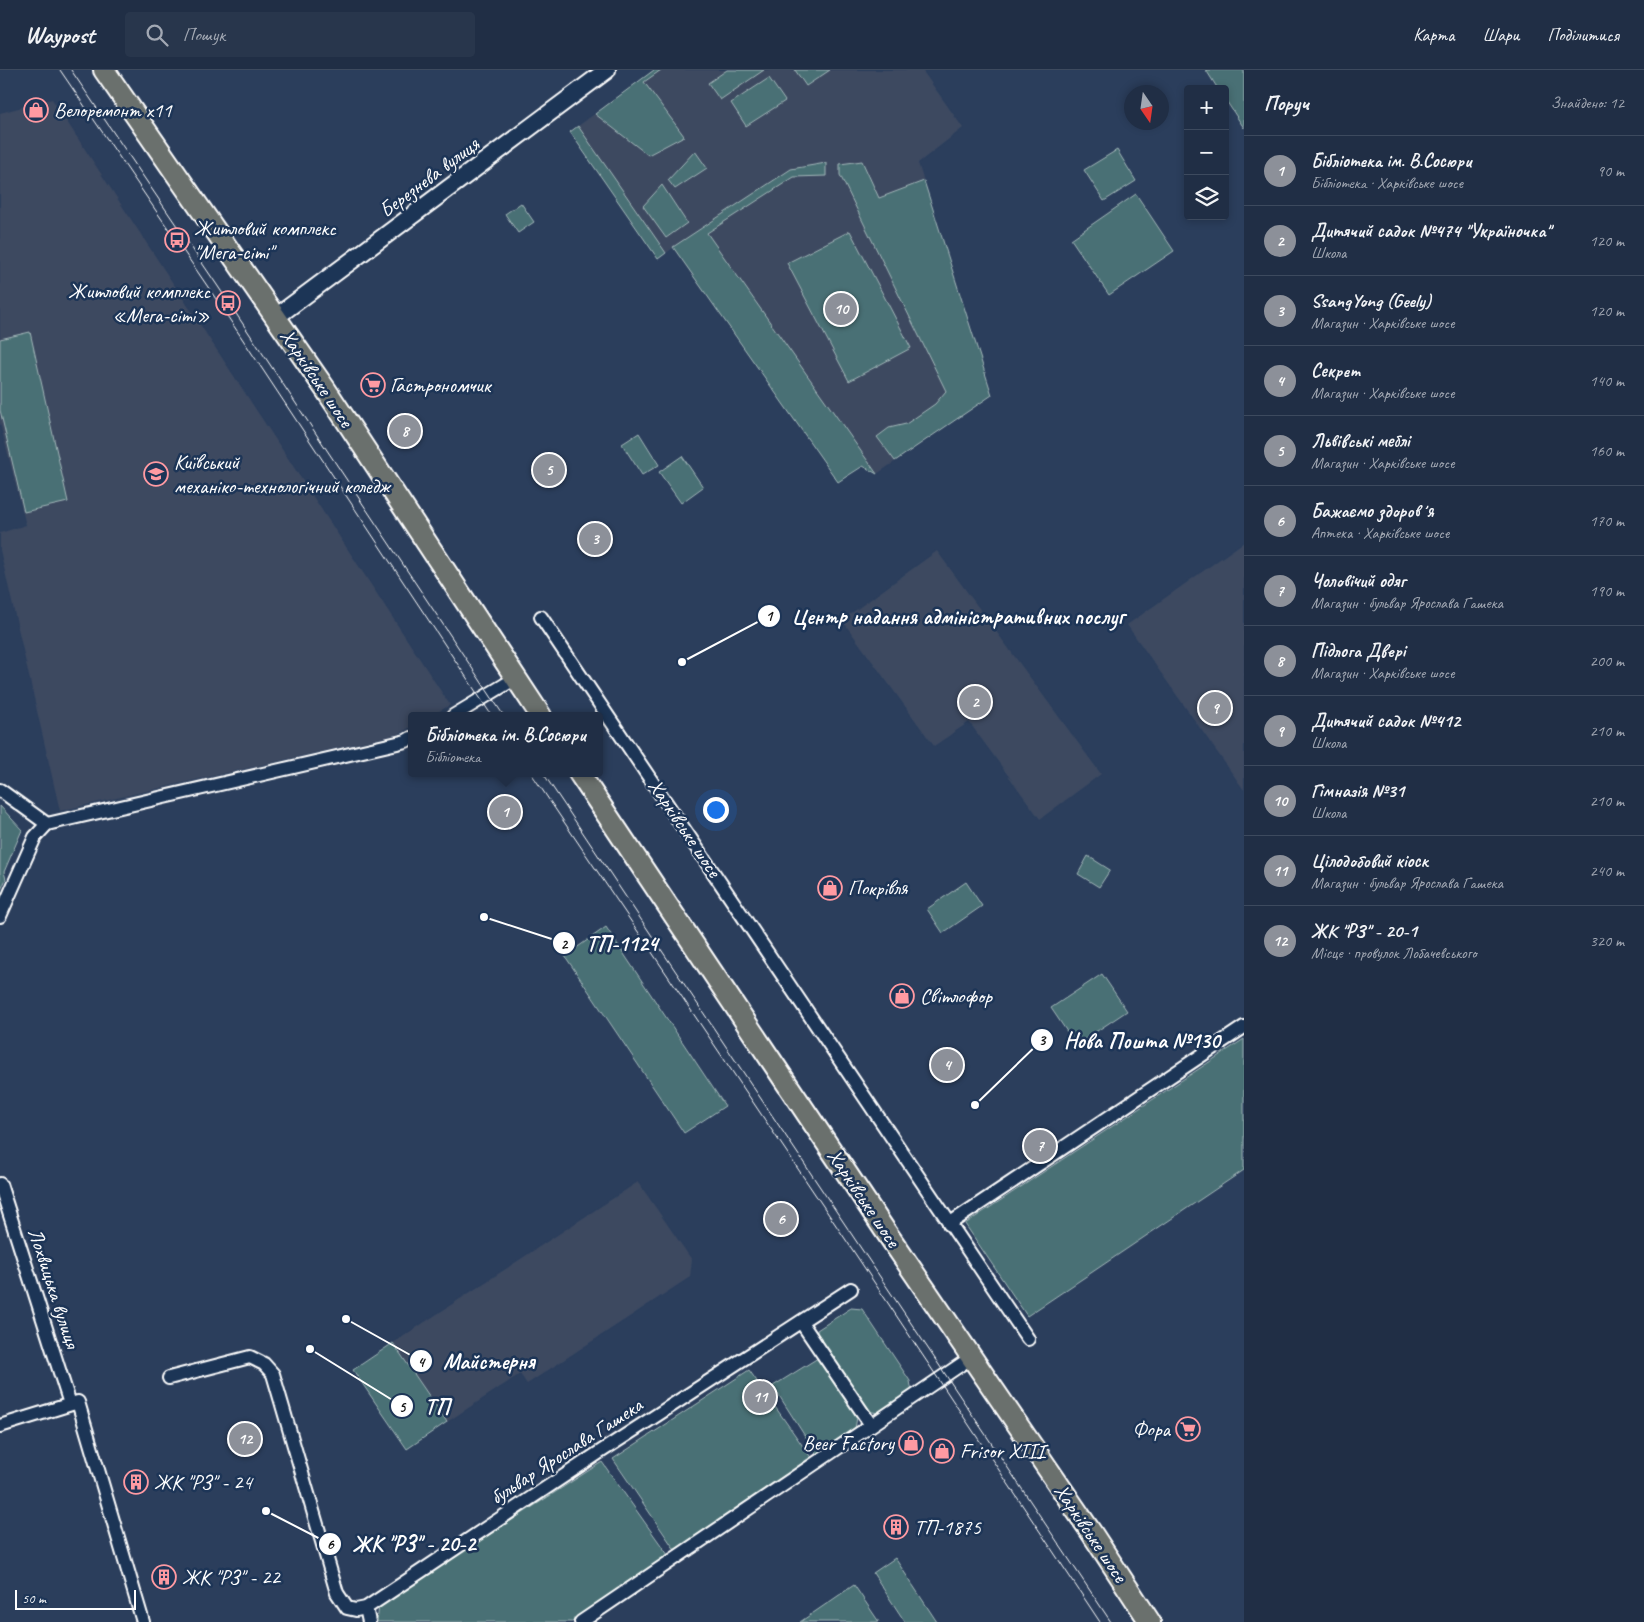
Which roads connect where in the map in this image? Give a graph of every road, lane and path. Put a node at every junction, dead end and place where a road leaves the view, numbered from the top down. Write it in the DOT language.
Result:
graph roads {
  1 [pos="104,70"];
  2 [pos="607,70"];
  3 [pos="276,317"];
  4 [pos="541,617"];
  5 [pos="516,678"];
  6 [pos="460,712"];
  7 [pos="538,712"];
  8 [pos="408,740"];
  9 [pos="582,777"];
  10 [pos="0,790"];
  11 [pos="47,824"];
  12 [pos="0,916"];
  13 [pos="1244,1027"];
  14 [pos="0,1184"];
  15 [pos="949,1224"];
  16 [pos="851,1289"];
  17 [pos="801,1322"];
  18 [pos="1028,1339"];
  19 [pos="972,1357"];
  20 [pos="169,1378"];
  21 [pos="74,1403"];
  22 [pos="871,1425"];
  23 [pos="0,1426"];
  24 [pos="366,1608"];
  25 [pos="143,1622"];
  26 [pos="370,1622"];
  27 [pos="581,1622"];
  28 [pos="1150,1622"];
  1 -- 3 [label="main road, Харківське шосе"];
  2 -- 3 [label="street, Березнева вулиця"];
  3 -- 5 [label="main road, Харківське шосе"];
  4 -- 15 [label="street, Харківське шосе"];
  5 -- 6 [label="street"];
  5 -- 7 [label="main road, Харківське шосе"];
  8 -- 11 [label="street"];
  9 -- 19 [label="main road, Харківське шосе"];
  10 -- 11 [label="street"];
  11 -- 12 [label="street"];
  13 -- 15 [label="street"];
  14 -- 21 [label="street, Лохвицька вулиця"];
  15 -- 18 [label="street, Харківське шосе"];
  16 -- 17 [label="street, бульвар Ярослава Гашека"];
  17 -- 22 [label="street"];
  17 -- 24 [label="street, бульвар Ярослава Гашека"];
  19 -- 22 [label="street"];
  19 -- 28 [label="main road, Харківське шосе"];
  20 -- 24 [label="street"];
  21 -- 23 [label="street"];
  21 -- 25 [label="street, Лохвицька вулиця"];
  22 -- 27 [label="street"];
  24 -- 26 [label="street"];
}
